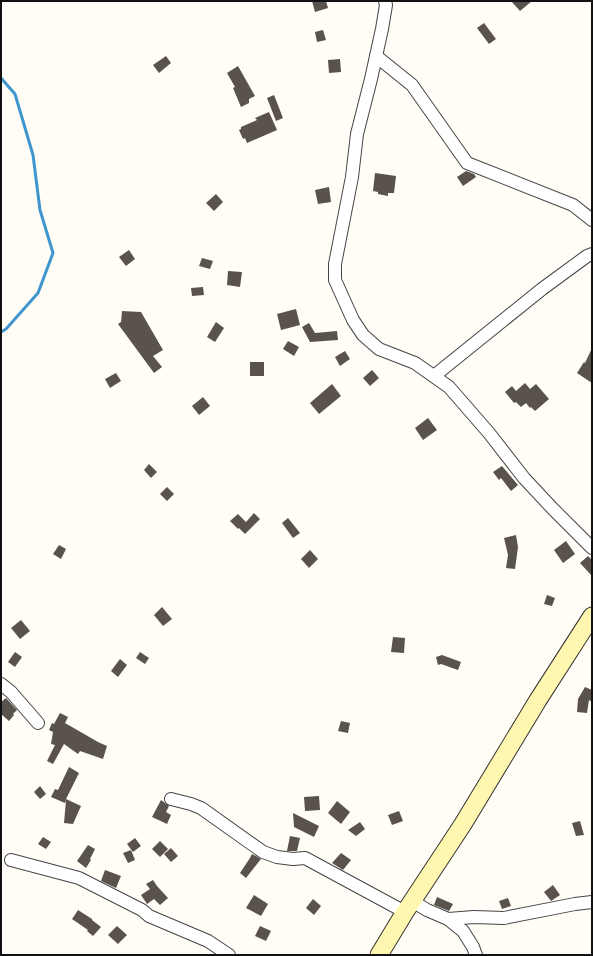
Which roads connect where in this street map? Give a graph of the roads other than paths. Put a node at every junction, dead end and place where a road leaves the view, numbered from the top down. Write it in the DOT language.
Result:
graph roads {
  1 [pos="385,1"];
  2 [pos="376,56"];
  3 [pos="592,220"];
  4 [pos="592,254"];
  5 [pos="434,376"];
  6 [pos="592,548"];
  7 [pos="592,616"];
  8 [pos="1,684"];
  9 [pos="38,723"];
  10 [pos="171,799"];
  11 [pos="11,860"];
  12 [pos="592,902"];
  13 [pos="409,907"];
  14 [pos="448,919"];
  15 [pos="229,955"];
  16 [pos="379,955"];
  17 [pos="476,955"];
  1 -- 2 [label="street"];
  2 -- 3 [label="street"];
  2 -- 5 [label="street"];
  4 -- 5 [label="street"];
  5 -- 6 [label="street"];
  7 -- 13 [label="street"];
  8 -- 9 [label="street"];
  10 -- 13 [label="street"];
  11 -- 15 [label="street"];
  12 -- 14 [label="street"];
  13 -- 14 [label="street"];
  13 -- 16 [label="street"];
  14 -- 17 [label="street"];
}
